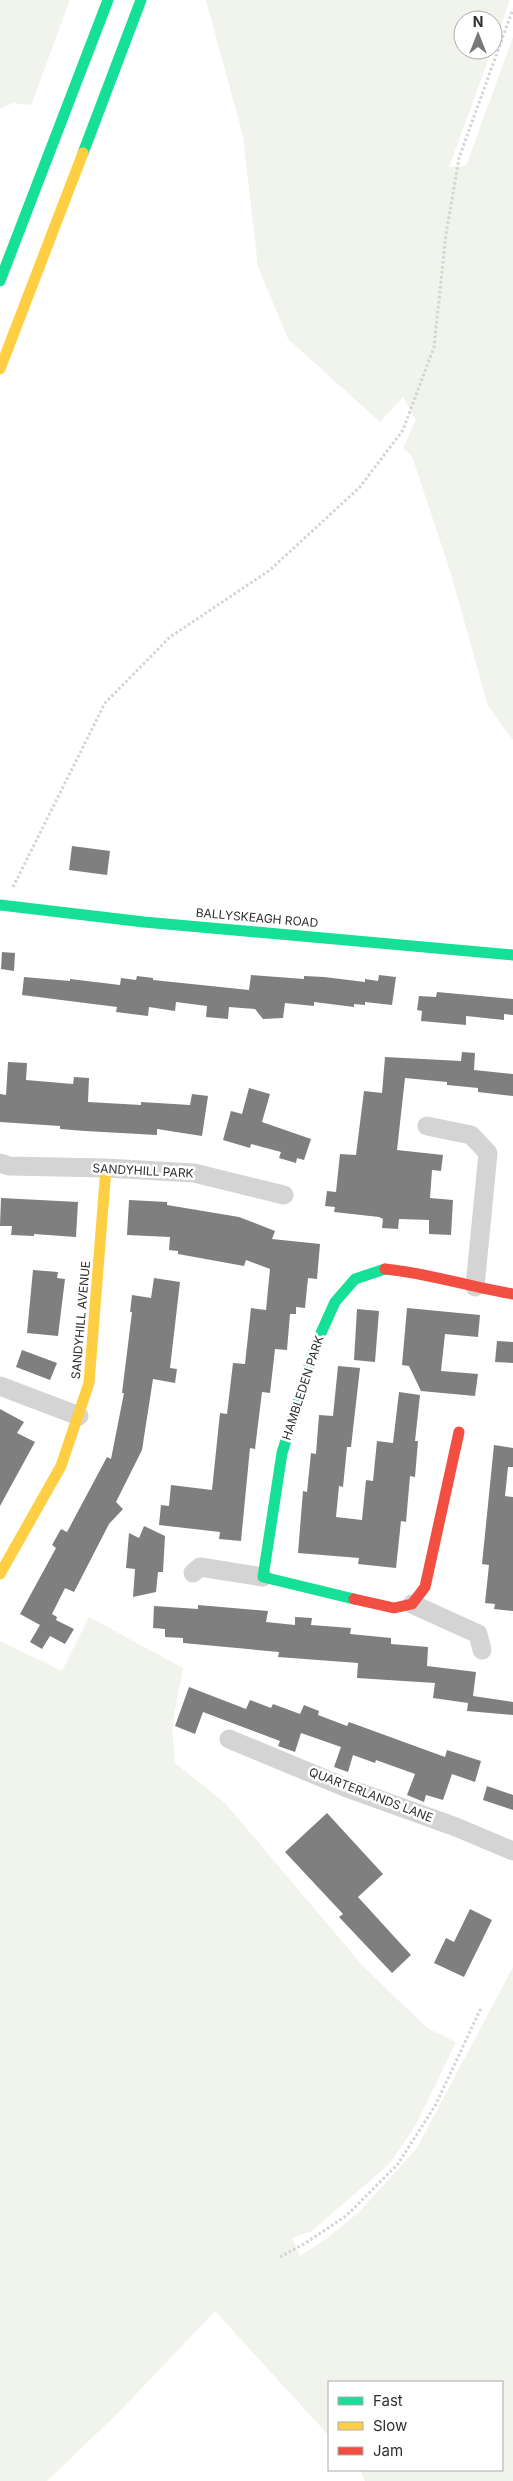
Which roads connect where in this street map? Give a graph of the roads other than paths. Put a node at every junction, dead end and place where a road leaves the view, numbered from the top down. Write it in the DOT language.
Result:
graph roads {
  1 [pos="108,0"];
  2 [pos="141,0"];
  3 [pos="0,281"];
  4 [pos="0,369"];
  5 [pos="2,905"];
  6 [pos="513,955"];
  7 [pos="427,1126"];
  8 [pos="0,1163"];
  9 [pos="106,1168"];
  10 [pos="284,1195"];
  11 [pos="475,1286"];
  12 [pos="513,1294"];
  13 [pos="0,1386"];
  14 [pos="79,1416"];
  15 [pos="459,1432"];
  16 [pos="193,1573"];
  17 [pos="0,1574"];
  18 [pos="263,1578"];
  19 [pos="412,1604"];
  20 [pos="482,1650"];
  21 [pos="229,1739"];
  22 [pos="513,1852"];
  1 -- 3 [label="main road"];
  2 -- 4 [label="main road"];
  5 -- 6 [label="main road, BALLYSKEAGH ROAD"];
  7 -- 11 [label="street"];
  8 -- 9 [label="street, SANDYHILL PARK"];
  9 -- 10 [label="street, SANDYHILL PARK"];
  9 -- 14 [label="main road, SANDYHILL AVENUE"];
  11 -- 12 [label="main road, HAMBLEDEN PARK"];
  11 -- 18 [label="main road, HAMBLEDEN PARK"];
  13 -- 14 [label="street"];
  14 -- 17 [label="main road, SANDYHILL AVENUE"];
  15 -- 19 [label="main road"];
  16 -- 18 [label="street"];
  18 -- 19 [label="main road"];
  19 -- 20 [label="street"];
  21 -- 22 [label="street, QUARTERLANDS LANE"];
}
